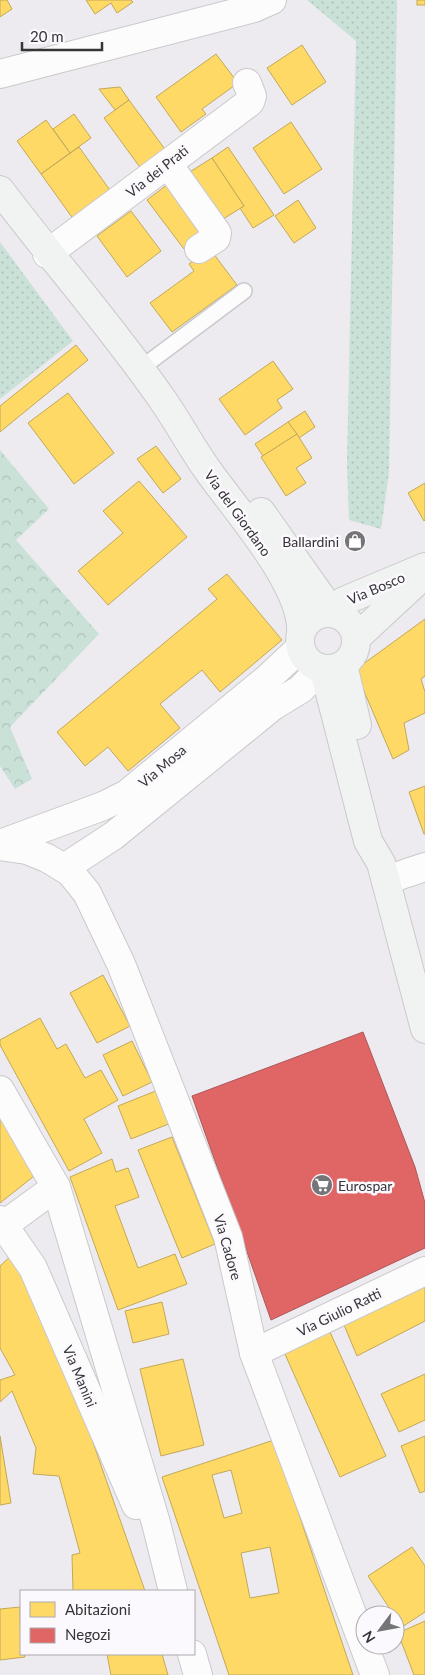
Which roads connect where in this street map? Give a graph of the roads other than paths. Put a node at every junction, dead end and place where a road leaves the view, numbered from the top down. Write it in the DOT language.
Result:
graph roads {
  1 [pos="258,3"];
  2 [pos="0,74"];
  3 [pos="247,82"];
  4 [pos="168,164"];
  5 [pos="0,190"];
  6 [pos="199,249"];
  7 [pos="47,254"];
  8 [pos="244,291"];
  9 [pos="140,369"];
  10 [pos="163,400"];
  11 [pos="425,567"];
  12 [pos="425,574"];
  13 [pos="328,613"];
  14 [pos="356,638"];
  15 [pos="300,639"];
  16 [pos="329,668"];
  17 [pos="103,806"];
  18 [pos="0,845"];
  19 [pos="58,865"];
  20 [pos="425,867"];
  21 [pos="384,872"];
  22 [pos="425,1030"];
  23 [pos="0,1090"];
  24 [pos="56,1187"];
  25 [pos="2,1223"];
  26 [pos="425,1271"];
  27 [pos="254,1353"];
  28 [pos="172,1590"];
  29 [pos="172,1590"];
  30 [pos="192,1655"];
  31 [pos="198,1675"];
  32 [pos="376,1675"];
  1 -- 2 [label="street"];
  3 -- 4 [label="street, Via dei Prati"];
  4 -- 6 [label="street"];
  4 -- 7 [label="street, Via dei Prati"];
  5 -- 7 [label="street, Via del Giordano"];
  7 -- 9 [label="street, Via del Giordano"];
  8 -- 9 [label="lane"];
  9 -- 10 [label="street, Via del Giordano"];
  10 -- 13 [label="street, Via del Giordano"];
  10 -- 15 [label="street, Via del Giordano"];
  11 -- 13 [label="street, Via Bosco"];
  12 -- 14 [label="street, Via Bosco"];
  13 -- 14 [label="street"];
  13 -- 15 [label="street"];
  14 -- 16 [label="street"];
  15 -- 16 [label="street, Via del Giordano"];
  15 -- 17 [label="street, Via Mosa"];
  16 -- 19 [label="street"];
  16 -- 21 [label="street"];
  17 -- 18 [label="street, Via Mosa"];
  17 -- 19 [label="street"];
  18 -- 19 [label="street, Via Cadore"];
  19 -- 27 [label="street, Via Cadore"];
  20 -- 21 [label="street"];
  21 -- 22 [label="street"];
  23 -- 24 [label="street, Via Manini"];
  24 -- 25 [label="street, Via Manini"];
  24 -- 28 [label="street, Via Manini"];
  25 -- 29 [label="street, Via Manini"];
  26 -- 27 [label="street, Via Giulio Ratti"];
  27 -- 32 [label="street, Via Cadore"];
  30 -- 31 [label="street"];
}
